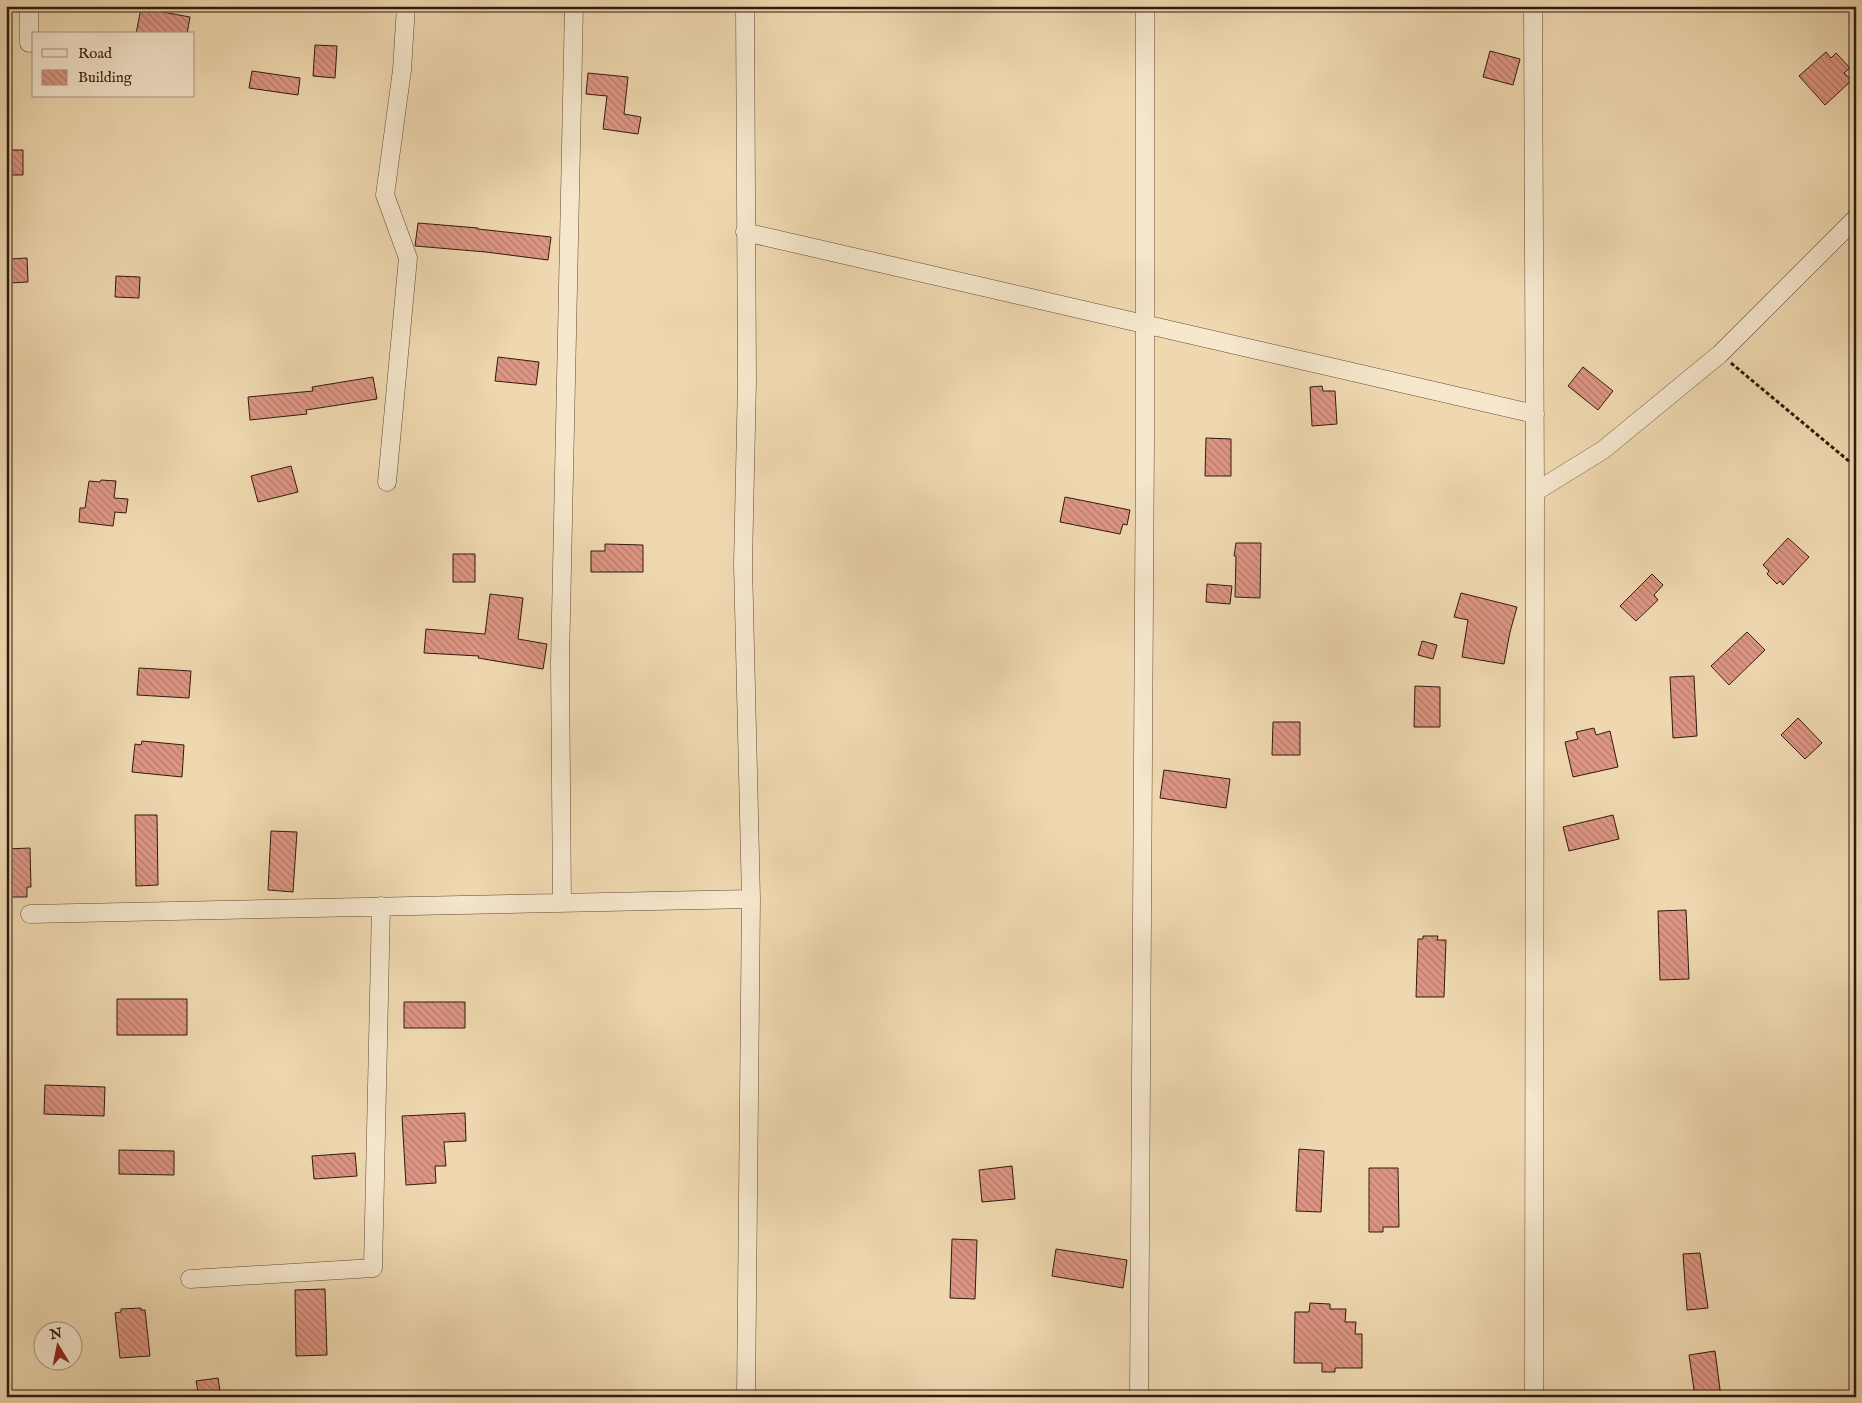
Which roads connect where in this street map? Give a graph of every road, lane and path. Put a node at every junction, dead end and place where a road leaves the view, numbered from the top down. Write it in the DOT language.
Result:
graph roads {
  1 [pos="29,6"];
  2 [pos="406,6"];
  3 [pos="574,6"];
  4 [pos="745,6"];
  5 [pos="1145,6"];
  6 [pos="1534,6"];
  7 [pos="29,43"];
  8 [pos="1856,218"];
  9 [pos="745,232"];
  10 [pos="1144,325"];
  11 [pos="1720,354"];
  12 [pos="1535,414"];
  13 [pos="1856,467"];
  14 [pos="387,482"];
  15 [pos="1535,492"];
  16 [pos="751,899"];
  17 [pos="562,903"];
  18 [pos="381,906"];
  19 [pos="30,914"];
  20 [pos="190,1279"];
  21 [pos="746,1397"];
  22 [pos="1139,1397"];
  23 [pos="1534,1397"];
  1 -- 7 [label="street"];
  2 -- 14 [label="street"];
  3 -- 17 [label="street"];
  4 -- 9 [label="street"];
  5 -- 10 [label="street"];
  6 -- 12 [label="street"];
  8 -- 11 [label="street"];
  9 -- 10 [label="street"];
  9 -- 16 [label="street"];
  10 -- 12 [label="street"];
  10 -- 22 [label="street"];
  11 -- 13 [label="path"];
  11 -- 15 [label="street"];
  12 -- 15 [label="street"];
  15 -- 23 [label="street"];
  16 -- 17 [label="street"];
  16 -- 21 [label="street"];
  17 -- 18 [label="street"];
  18 -- 19 [label="street"];
  18 -- 20 [label="street"];
}
